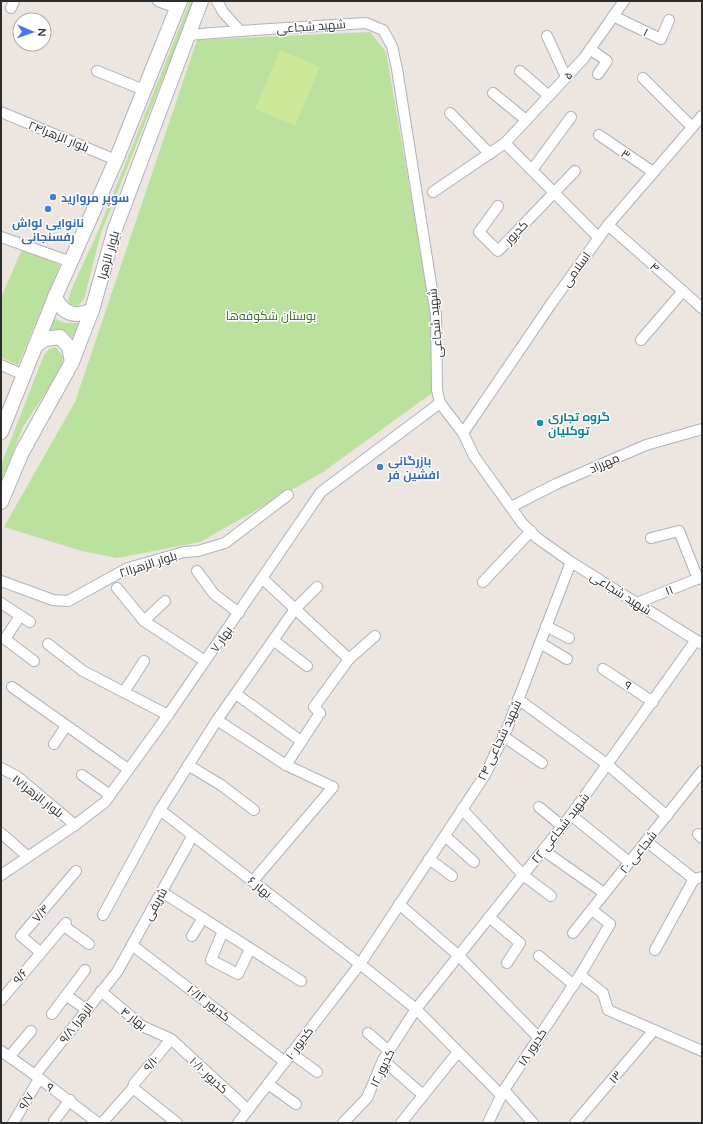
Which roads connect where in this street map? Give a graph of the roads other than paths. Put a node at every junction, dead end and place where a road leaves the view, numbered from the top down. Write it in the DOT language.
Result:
graph roads {
  1 [pos="158,1"];
  2 [pos="201,1"];
  3 [pos="218,1"];
  4 [pos="624,1"];
  5 [pos="178,4"];
  6 [pos="613,16"];
  7 [pos="669,20"];
  8 [pos="240,31"];
  9 [pos="187,35"];
  10 [pos="547,36"];
  11 [pos="590,49"];
  12 [pos="97,71"];
  13 [pos="520,71"];
  14 [pos="598,74"];
  15 [pos="566,76"];
  16 [pos="643,78"];
  17 [pos="144,90"];
  18 [pos="493,93"];
  19 [pos="549,96"];
  20 [pos="1,112"];
  21 [pos="450,113"];
  22 [pos="702,116"];
  23 [pos="571,117"];
  24 [pos="526,120"];
  25 [pos="692,128"];
  26 [pos="598,135"];
  27 [pos="505,143"];
  28 [pos="490,154"];
  29 [pos="116,160"];
  30 [pos="532,170"];
  31 [pos="575,171"];
  32 [pos="653,172"];
  33 [pos="433,192"];
  34 [pos="554,192"];
  35 [pos="498,206"];
  36 [pos="608,225"];
  37 [pos="1,237"];
  38 [pos="599,238"];
  39 [pos="71,262"];
  40 [pos="683,291"];
  41 [pos="55,297"];
  42 [pos="702,308"];
  43 [pos="92,310"];
  44 [pos="641,340"];
  45 [pos="35,346"];
  46 [pos="72,362"];
  47 [pos="1,365"];
  48 [pos="24,374"];
  49 [pos="440,403"];
  50 [pos="702,429"];
  51 [pos="1,432"];
  52 [pos="463,433"];
  53 [pos="288,495"];
  54 [pos="1,502"];
  55 [pos="511,507"];
  56 [pos="531,531"];
  57 [pos="651,538"];
  58 [pos="571,562"];
  59 [pos="197,571"];
  60 [pos="700,578"];
  61 [pos="262,579"];
  62 [pos="1,581"];
  63 [pos="483,582"];
  64 [pos="317,587"];
  65 [pos="117,588"];
  66 [pos="165,601"];
  67 [pos="1,604"];
  68 [pos="637,604"];
  69 [pos="295,609"];
  70 [pos="239,613"];
  71 [pos="20,616"];
  72 [pos="144,621"];
  73 [pos="30,622"];
  74 [pos="546,626"];
  75 [pos="375,636"];
  76 [pos="569,638"];
  77 [pos="273,640"];
  78 [pos="699,642"];
  79 [pos="540,643"];
  80 [pos="48,644"];
  81 [pos="349,659"];
  82 [pos="567,659"];
  83 [pos="34,661"];
  84 [pos="205,661"];
  85 [pos="144,662"];
  86 [pos="307,666"];
  87 [pos="603,669"];
  88 [pos="12,686"];
  89 [pos="124,692"];
  90 [pos="236,694"];
  91 [pos="518,699"];
  92 [pos="653,702"];
  93 [pos="168,715"];
  94 [pos="217,720"];
  95 [pos="66,726"];
  96 [pos="504,736"];
  97 [pos="301,741"];
  98 [pos="54,744"];
  99 [pos="542,763"];
  100 [pos="188,765"];
  101 [pos="286,765"];
  102 [pos="608,765"];
  103 [pos="1,768"];
  104 [pos="128,769"];
  105 [pos="702,771"];
  106 [pos="82,775"];
  107 [pos="110,795"];
  108 [pos="539,807"];
  109 [pos="462,809"];
  110 [pos="160,810"];
  111 [pos="254,810"];
  112 [pos="571,815"];
  113 [pos="666,816"];
  114 [pos="75,825"];
  115 [pos="562,826"];
  116 [pos="1,833"];
  117 [pos="193,835"];
  118 [pos="445,836"];
  119 [pos="646,841"];
  120 [pos="543,850"];
  121 [pos="28,856"];
  122 [pos="429,859"];
  123 [pos="474,862"];
  124 [pos="630,862"];
  125 [pos="76,871"];
  126 [pos="1,875"];
  127 [pos="523,875"];
  128 [pos="452,876"];
  129 [pos="698,878"];
  130 [pos="253,881"];
  131 [pos="162,892"];
  132 [pos="604,893"];
  133 [pos="550,896"];
  134 [pos="399,904"];
  135 [pos="592,910"];
  136 [pos="102,915"];
  137 [pos="489,917"];
  138 [pos="203,918"];
  139 [pos="223,931"];
  140 [pos="573,933"];
  141 [pos="192,936"];
  142 [pos="89,944"];
  143 [pos="132,945"];
  144 [pos="250,949"];
  145 [pos="655,950"];
  146 [pos="40,952"];
  147 [pos="459,956"];
  148 [pos="539,956"];
  149 [pos="506,963"];
  150 [pos="360,964"];
  151 [pos="85,970"];
  152 [pos="117,972"];
  153 [pos="580,975"];
  154 [pos="301,981"];
  155 [pos="574,985"];
  156 [pos="101,991"];
  157 [pos="67,996"];
  158 [pos="1,1000"];
  159 [pos="416,1009"];
  160 [pos="87,1010"];
  161 [pos="52,1014"];
  162 [pos="654,1030"];
  163 [pos="31,1031"];
  164 [pos="368,1033"];
  165 [pos="538,1037"];
  166 [pos="171,1039"];
  167 [pos="389,1051"];
  168 [pos="702,1051"];
  169 [pos="458,1052"];
  170 [pos="291,1053"];
  171 [pos="5,1054"];
  172 [pos="383,1060"];
  173 [pos="285,1062"];
  174 [pos="317,1072"];
  175 [pos="37,1077"];
  176 [pos="268,1084"];
  177 [pos="133,1088"];
  178 [pos="503,1093"];
  179 [pos="423,1095"];
  180 [pos="70,1100"];
  181 [pos="296,1104"];
  182 [pos="248,1110"];
  183 [pos="54,1121"];
  184 [pos="13,1123"];
  185 [pos="98,1123"];
  186 [pos="102,1123"];
  187 [pos="177,1123"];
  188 [pos="238,1123"];
  189 [pos="343,1123"];
  190 [pos="401,1123"];
  191 [pos="488,1123"];
  192 [pos="533,1123"];
  193 [pos="575,1123"];
  1 -- 5 [label="street"];
  2 -- 9 [label="main road, بلوار الزهرا"];
  3 -- 8 [label="street"];
  4 -- 6 [label="street, ۵"];
  5 -- 17 [label="main road"];
  6 -- 7 [label="street, ۱"];
  6 -- 11 [label="street, ۵"];
  8 -- 9 [label="street, شهید شجاعی"];
  8 -- 49 [label="street, شهید شجاعی"];
  9 -- 43 [label="main road, بلوار الزهرا"];
  10 -- 15 [label="street"];
  11 -- 14 [label="street"];
  11 -- 15 [label="street, ۵"];
  12 -- 17 [label="street"];
  13 -- 19 [label="street"];
  15 -- 19 [label="street, ۵"];
  16 -- 25 [label="street"];
  17 -- 29 [label="main road"];
  18 -- 24 [label="street"];
  19 -- 24 [label="street, ۵"];
  20 -- 29 [label="street, بلوار الزهرا۲۴"];
  21 -- 28 [label="street"];
  22 -- 25 [label="street, اسلامی"];
  23 -- 30 [label="street"];
  24 -- 27 [label="street, ۵"];
  25 -- 32 [label="street, اسلامی"];
  26 -- 32 [label="street, ۳"];
  27 -- 28 [label="street, ۵"];
  27 -- 30 [label="street"];
  28 -- 33 [label="street, ۵"];
  29 -- 39 [label="main road"];
  30 -- 34 [label="street"];
  31 -- 34 [label="street, کدیور"];
  32 -- 36 [label="street, اسلامی"];
  34 -- 35 [label="street, کدیور"];
  34 -- 38 [label="street"];
  36 -- 38 [label="street, اسلامی"];
  36 -- 40 [label="street, ۴"];
  37 -- 39 [label="street"];
  38 -- 52 [label="street, اسلامی"];
  39 -- 41 [label="main road"];
  40 -- 42 [label="street, ۴"];
  40 -- 44 [label="street"];
  41 -- 43 [label="main road"];
  41 -- 45 [label="main road"];
  43 -- 46 [label="main road, بلوار الزهرا"];
  45 -- 46 [label="main road"];
  45 -- 48 [label="main road"];
  46 -- 54 [label="main road, بلوار الزهرا"];
  47 -- 48 [label="street"];
  48 -- 51 [label="main road"];
  49 -- 52 [label="street, شهید شجاعی"];
  49 -- 61 [label="street, بهار ۷"];
  50 -- 55 [label="street, مهرزاد"];
  52 -- 55 [label="street, شهید شجاعی"];
  53 -- 62 [label="street, بلوار الزهرا۲۱"];
  55 -- 56 [label="street, شهید شجاعی"];
  56 -- 58 [label="street, شهید شجاعی"];
  56 -- 63 [label="street"];
  57 -- 60 [label="street"];
  58 -- 68 [label="street, شهید شجاعی"];
  58 -- 74 [label="street, شهید شجاعی ۲۴"];
  59 -- 70 [label="street"];
  60 -- 68 [label="street, ۱۱"];
  61 -- 69 [label="street"];
  61 -- 70 [label="street, بهار ۷"];
  64 -- 69 [label="street"];
  65 -- 72 [label="street"];
  66 -- 72 [label="street"];
  67 -- 71 [label="street"];
  68 -- 78 [label="street, شهید شجاعی"];
  69 -- 77 [label="street"];
  69 -- 81 [label="street"];
  70 -- 84 [label="street, بهار ۷"];
  71 -- 73 [label="street"];
  71 -- 83 [label="street"];
  72 -- 84 [label="street"];
  74 -- 76 [label="street"];
  74 -- 79 [label="street, شهید شجاعی ۲۴"];
  75 -- 81 [label="street"];
  77 -- 86 [label="street"];
  77 -- 90 [label="street"];
  78 -- 92 [label="street, شهید شجاعی ۲۲"];
  79 -- 82 [label="street"];
  79 -- 91 [label="street, شهید شجاعی ۲۴"];
  80 -- 89 [label="street"];
  81 -- 97 [label="street"];
  84 -- 93 [label="street, بهار ۷"];
  85 -- 89 [label="street"];
  87 -- 92 [label="street, ۹"];
  88 -- 95 [label="street"];
  89 -- 93 [label="street"];
  90 -- 94 [label="street"];
  90 -- 97 [label="street"];
  91 -- 96 [label="street, شهید شجاعی ۲۴"];
  91 -- 102 [label="street"];
  92 -- 102 [label="street, شهید شجاعی ۲۲"];
  93 -- 104 [label="street, بهار ۷"];
  94 -- 100 [label="street"];
  94 -- 101 [label="street"];
  95 -- 98 [label="street"];
  95 -- 104 [label="street"];
  96 -- 99 [label="street"];
  96 -- 109 [label="street, شهید شجاعی ۲۴"];
  97 -- 101 [label="street"];
  100 -- 110 [label="street"];
  100 -- 111 [label="street"];
  101 -- 130 [label="street"];
  102 -- 112 [label="street, شهید شجاعی ۲۲"];
  102 -- 113 [label="street"];
  103 -- 114 [label="street, بلوار الزهرا۱۷"];
  104 -- 107 [label="street, بهار ۷"];
  105 -- 113 [label="street, شجاعی ۲۰"];
  106 -- 107 [label="street"];
  107 -- 114 [label="street, بهار ۷"];
  108 -- 115 [label="street"];
  109 -- 118 [label="street, شهید شجاعی ۲۴"];
  109 -- 127 [label="street"];
  110 -- 117 [label="street, بهار ۶"];
  110 -- 136 [label="street"];
  112 -- 115 [label="street, شهید شجاعی ۲۲"];
  112 -- 124 [label="street"];
  113 -- 119 [label="street, شجاعی ۲۰"];
  114 -- 121 [label="street, بهار ۷"];
  115 -- 120 [label="street, شهید شجاعی ۲۲"];
  116 -- 121 [label="street"];
  117 -- 130 [label="street, بهار ۶"];
  117 -- 131 [label="street, شریفی"];
  118 -- 122 [label="street, شهید شجاعی ۲۴"];
  118 -- 123 [label="street"];
  119 -- 124 [label="street, شجاعی ۲۰"];
  119 -- 129 [label="street"];
  120 -- 127 [label="street, شهید شجاعی ۲۲"];
  120 -- 132 [label="street"];
  121 -- 126 [label="street, بهار ۷"];
  122 -- 128 [label="street"];
  122 -- 134 [label="street, شهید شجاعی ۲۴"];
  124 -- 132 [label="street, شجاعی ۲۰"];
  125 -- 146 [label="street, ۷/۴"];
  127 -- 133 [label="street"];
  127 -- 137 [label="street, شهید شجاعی ۲۲"];
  129 -- 145 [label="street"];
  130 -- 150 [label="street, بهار ۶"];
  131 -- 138 [label="street"];
  131 -- 143 [label="street, شریفی"];
  132 -- 135 [label="street, شجاعی ۲۰"];
  134 -- 147 [label="street"];
  134 -- 150 [label="street, شهید شجاعی ۲۴"];
  135 -- 140 [label="street, شجاعی ۲۰"];
  135 -- 153 [label="street, کدیور ۱۸"];
  137 -- 147 [label="street, شهید شجاعی ۲۲"];
  137 -- 149 [label="street"];
  138 -- 139 [label="street"];
  138 -- 141 [label="street"];
  139 -- 144 [label="street"];
  139 -- 144 [label="street"];
  142 -- 146 [label="street, ۹/۶"];
  143 -- 152 [label="street, شریفی"];
  143 -- 173 [label="street, کدیور ۱۰/۱۲"];
  144 -- 154 [label="street"];
  146 -- 158 [label="street, ۹/۶"];
  147 -- 159 [label="street, شهید شجاعی ۲۲"];
  147 -- 165 [label="street"];
  148 -- 155 [label="street"];
  150 -- 159 [label="street, بهار ۶"];
  150 -- 170 [label="street, کدیور ۱۰"];
  151 -- 157 [label="street"];
  152 -- 156 [label="street, الزهرا ۹/۸"];
  153 -- 155 [label="street, کدیور ۱۸"];
  153 -- 162 [label="street"];
  155 -- 165 [label="street, کدیور ۱۸"];
  156 -- 160 [label="street, الزهرا ۹/۸"];
  156 -- 166 [label="street, بهار ۴"];
  157 -- 160 [label="street"];
  157 -- 161 [label="street"];
  159 -- 167 [label="street, کدیور ۱۲"];
  159 -- 169 [label="street, بهار ۶"];
  160 -- 175 [label="street, الزهرا ۹/۸"];
  162 -- 168 [label="street"];
  162 -- 193 [label="street, ۱۳"];
  163 -- 171 [label="street"];
  164 -- 167 [label="street"];
  165 -- 178 [label="street, کدیور ۱۸"];
  166 -- 177 [label="street, ۹/۱۰"];
  166 -- 182 [label="street, کدیور ۱۰/۱۰"];
  167 -- 172 [label="street, کدیور ۱۲"];
  169 -- 178 [label="street, بهار ۶"];
  169 -- 179 [label="street"];
  170 -- 173 [label="street, کدیور ۱۰"];
  170 -- 174 [label="street"];
  171 -- 175 [label="street, ۹"];
  172 -- 179 [label="street"];
  172 -- 189 [label="street, کدیور ۱۲"];
  173 -- 176 [label="street, کدیور ۱۰"];
  175 -- 180 [label="street, ۹"];
  175 -- 184 [label="street, ۹/۷"];
  176 -- 181 [label="street"];
  176 -- 182 [label="street, کدیور ۱۰"];
  177 -- 186 [label="street, ۹/۱۰"];
  177 -- 187 [label="street"];
  178 -- 191 [label="street, کدیور ۱۸"];
  178 -- 192 [label="street, بهار ۶"];
  179 -- 190 [label="street"];
  180 -- 183 [label="street"];
  180 -- 185 [label="street, ۹"];
  182 -- 188 [label="street, کدیور ۱۰"];
}
